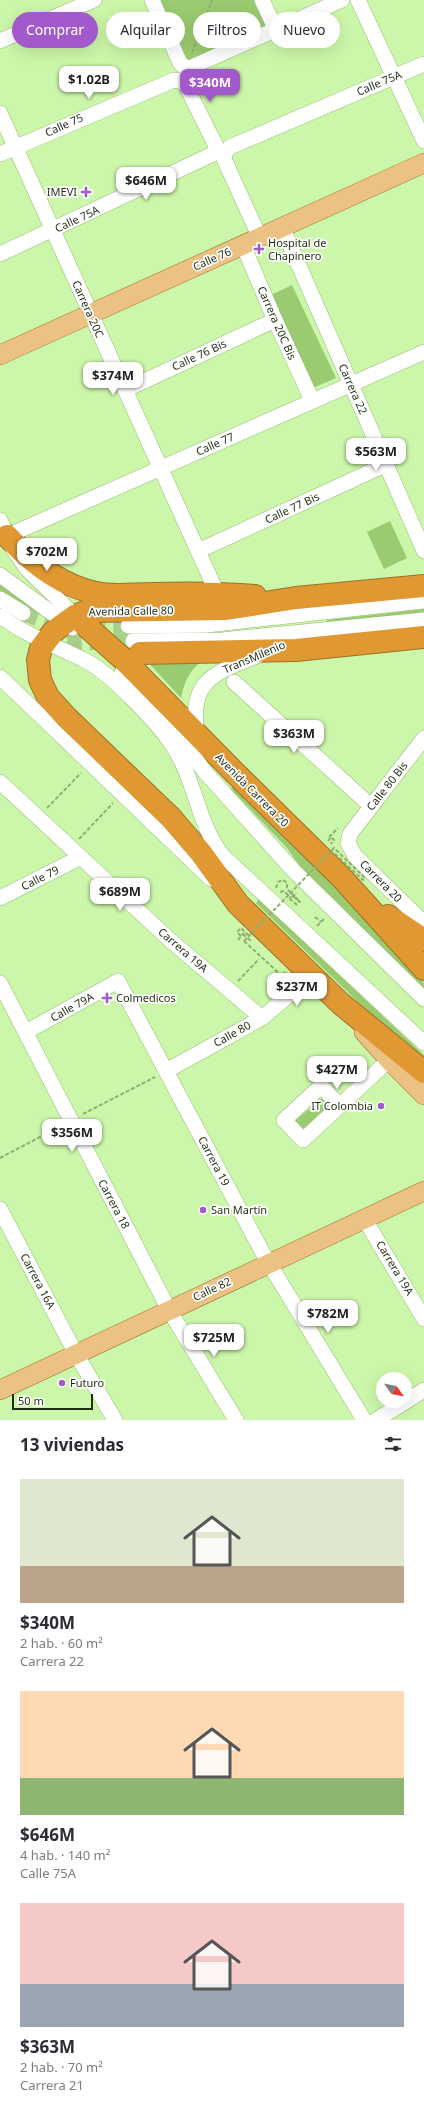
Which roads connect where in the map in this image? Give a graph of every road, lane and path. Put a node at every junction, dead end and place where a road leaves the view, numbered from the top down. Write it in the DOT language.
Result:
graph roads {
  1 [pos="94,0"];
  2 [pos="152,0"];
  3 [pos="212,0"];
  4 [pos="262,0"];
  5 [pos="342,0"];
  6 [pos="358,0"];
  7 [pos="316,12"];
  8 [pos="269,15"];
  9 [pos="269,33"];
  10 [pos="0,41"];
  11 [pos="186,60"];
  12 [pos="424,64"];
  13 [pos="393,77"];
  14 [pos="0,113"];
  15 [pos="424,141"];
  16 [pos="15,147"];
  17 [pos="221,151"];
  18 [pos="0,154"];
  19 [pos="424,163"];
  20 [pos="282,227"];
  21 [pos="53,230"];
  22 [pos="252,241"];
  23 [pos="0,254"];
  24 [pos="90,313"];
  25 [pos="274,320"];
  26 [pos="424,352"];
  27 [pos="0,355"];
  28 [pos="350,383"];
  29 [pos="125,390"];
  30 [pos="312,400"];
  31 [pos="387,464"];
  32 [pos="160,468"];
  33 [pos="420,527"];
  34 [pos="4,528"];
  35 [pos="424,551"];
  36 [pos="198,552"];
  37 [pos="0,575"];
  38 [pos="424,586"];
  39 [pos="216,593"];
  40 [pos="296,598"];
  41 [pos="0,599"];
  42 [pos="424,601"];
  43 [pos="23,613"];
  44 [pos="327,614"];
  45 [pos="0,616"];
  46 [pos="70,619"];
  47 [pos="424,620"];
  48 [pos="128,626"];
  49 [pos="11,627"];
  50 [pos="424,637"];
  51 [pos="43,642"];
  52 [pos="268,643"];
  53 [pos="136,647"];
  54 [pos="238,652"];
  55 [pos="0,676"];
  56 [pos="234,682"];
  57 [pos="189,734"];
  58 [pos="424,738"];
  59 [pos="90,763"];
  60 [pos="190,776"];
  61 [pos="0,782"];
  62 [pos="122,793"];
  63 [pos="371,806"];
  64 [pos="38,818"];
  65 [pos="345,830"];
  66 [pos="334,840"];
  67 [pos="322,844"];
  68 [pos="334,848"];
  69 [pos="76,852"];
  70 [pos="333,852"];
  71 [pos="297,892"];
  72 [pos="291,893"];
  73 [pos="358,895"];
  74 [pos="0,898"];
  75 [pos="292,898"];
  76 [pos="238,904"];
  77 [pos="297,905"];
  78 [pos="326,916"];
  79 [pos="315,917"];
  80 [pos="321,922"];
  81 [pos="424,923"];
  82 [pos="316,928"];
  83 [pos="243,934"];
  84 [pos="241,936"];
  85 [pos="249,936"];
  86 [pos="424,940"];
  87 [pos="254,944"];
  88 [pos="259,959"];
  89 [pos="280,967"];
  90 [pos="424,969"];
  91 [pos="308,972"];
  92 [pos="118,981"];
  93 [pos="0,983"];
  94 [pos="230,989"];
  95 [pos="424,999"];
  96 [pos="340,1003"];
  97 [pos="262,1018"];
  98 [pos="26,1032"];
  99 [pos="424,1043"];
  100 [pos="389,1060"];
  101 [pos="166,1071"];
  102 [pos="424,1072"];
  103 [pos="424,1095"];
  104 [pos="340,1106"];
  105 [pos="424,1190"];
  106 [pos="0,1209"];
  107 [pos="364,1218"];
  108 [pos="268,1263"];
  109 [pos="169,1310"];
  110 [pos="424,1319"];
  111 [pos="76,1354"];
  112 [pos="0,1390"];
  113 [pos="424,1390"];
  114 [pos="115,1420"];
  115 [pos="236,1420"];
  116 [pos="364,1420"];
  117 [pos="376,1420"];
  1 -- 10 [label="street"];
  2 -- 11 [label="street"];
  3 -- 11 [label="path"];
  4 -- 8 [label="street"];
  5 -- 7 [label="street"];
  6 -- 13 [label="street"];
  9 -- 11 [label="street"];
  12 -- 13 [label="street, Calle 75A"];
  13 -- 15 [label="street"];
  13 -- 17 [label="street, Calle 75A"];
  14 -- 16 [label="street, Carrera 20C"];
  16 -- 17 [label="street, Calle 75"];
  16 -- 18 [label="street, Calle 75"];
  16 -- 21 [label="street, Carrera 20C"];
  17 -- 21 [label="street, Calle 75A"];
  17 -- 22 [label="street"];
  19 -- 20 [label="main road, Calle 76"];
  20 -- 22 [label="main road, Calle 76"];
  20 -- 28 [label="street, Carrera 22"];
  21 -- 23 [label="street, Calle 75A"];
  21 -- 24 [label="street, Carrera 20C"];
  22 -- 24 [label="main road, Calle 76"];
  22 -- 25 [label="street, Carrera 20C Bis"];
  24 -- 27 [label="main road, Calle 76"];
  24 -- 29 [label="street, Carrera 20C"];
  25 -- 29 [label="street, Calle 76 Bis"];
  25 -- 30 [label="street, Carrera 20C Bis"];
  26 -- 28 [label="street, Calle 77"];
  28 -- 30 [label="street, Calle 77"];
  28 -- 31 [label="street, Carrera 22"];
  29 -- 32 [label="street, Carrera 20C"];
  30 -- 32 [label="street, Calle 77"];
  31 -- 33 [label="street, Carrera 22"];
  31 -- 36 [label="street, Calle 77 Bis"];
  32 -- 34 [label="street, Calle 77"];
  32 -- 36 [label="street, Carrera 20C"];
  33 -- 35 [label="street, Carrera 22"];
  34 -- 39 [label="highway"];
  34 -- 46 [label="street"];
  36 -- 39 [label="street, Carrera 20C"];
  37 -- 46 [label="street"];
  38 -- 40 [label="highway, Avenida Calle 80"];
  39 -- 40 [label="highway"];
  40 -- 46 [label="highway, Avenida Calle 80"];
  41 -- 43 [label="street"];
  42 -- 44 [label="street, TransMilenio"];
  44 -- 48 [label="street, TransMilenio"];
  44 -- 52 [label="street, TransMilenio"];
  45 -- 49 [label="street"];
  46 -- 51 [label="highway, Avenida Calle 80"];
  46 -- 57 [label="highway, Avenida Carrera 20"];
  47 -- 52 [label="street, TransMilenio"];
  49 -- 51 [label="street"];
  50 -- 52 [label="highway"];
  51 -- 60 [label="street"];
  51 -- 76 [label="highway"];
  52 -- 53 [label="street, TransMilenio"];
  52 -- 54 [label="highway"];
  52 -- 57 [label="street, TransMilenio"];
  53 -- 54 [label="highway"];
  54 -- 57 [label="street, TransMilenio"];
  55 -- 59 [label="street"];
  56 -- 63 [label="street"];
  57 -- 60 [label="street, TransMilenio"];
  57 -- 73 [label="highway, Avenida Carrera 20"];
  57 -- 95 [label="street, TransMilenio"];
  58 -- 63 [label="street, Calle 80 Bis"];
  59 -- 62 [label="street"];
  59 -- 64 [label="path"];
  60 -- 99 [label="street"];
  61 -- 64 [label="street, Carrera 19A"];
  62 -- 69 [label="path"];
  62 -- 76 [label="street"];
  63 -- 65 [label="street, Calle 80 Bis"];
  64 -- 69 [label="street, Carrera 19A"];
  65 -- 67 [label="path"];
  65 -- 81 [label="street, Carrera 20"];
  66 -- 68 [label="path"];
  68 -- 70 [label="path, bridge"];
  68 -- 72 [label="path, bridge"];
  69 -- 74 [label="street, Calle 79"];
  69 -- 94 [label="street, Carrera 19A"];
  71 -- 75 [label="path"];
  72 -- 75 [label="path, bridge"];
  72 -- 75 [label="path"];
  72 -- 85 [label="path, bridge"];
  73 -- 86 [label="highway"];
  73 -- 90 [label="highway, Avenida Carrera 20"];
  75 -- 77 [label="path"];
  76 -- 91 [label="highway"];
  78 -- 80 [label="path"];
  79 -- 80 [label="path"];
  80 -- 82 [label="path"];
  83 -- 87 [label="path, bridge"];
  84 -- 85 [label="path, bridge"];
  85 -- 89 [label="path, bridge"];
  88 -- 94 [label="path"];
  91 -- 96 [label="highway"];
  91 -- 97 [label="street, Calle 80"];
  92 -- 98 [label="street, Calle 79A"];
  92 -- 101 [label="street, Carrera 19"];
  93 -- 98 [label="street, Carrera 18"];
  94 -- 97 [label="street, Carrera 19A"];
  96 -- 100 [label="main road"];
  96 -- 102 [label="highway"];
  97 -- 101 [label="street, Calle 80"];
  98 -- 109 [label="street, Carrera 18"];
  100 -- 103 [label="main road"];
  100 -- 104 [label="street"];
  101 -- 108 [label="street, Carrera 19"];
  105 -- 107 [label="main road, Calle 82"];
  106 -- 111 [label="street, Carrera 16A"];
  107 -- 108 [label="main road, Calle 82"];
  107 -- 110 [label="street, Carrera 19A"];
  108 -- 109 [label="main road, Calle 82"];
  108 -- 116 [label="street, Carrera 19"];
  109 -- 111 [label="main road, Calle 82"];
  109 -- 115 [label="street, Carrera 18"];
  111 -- 112 [label="main road, Calle 82"];
  111 -- 114 [label="street, Carrera 16A"];
  113 -- 117 [label="street"];
}
